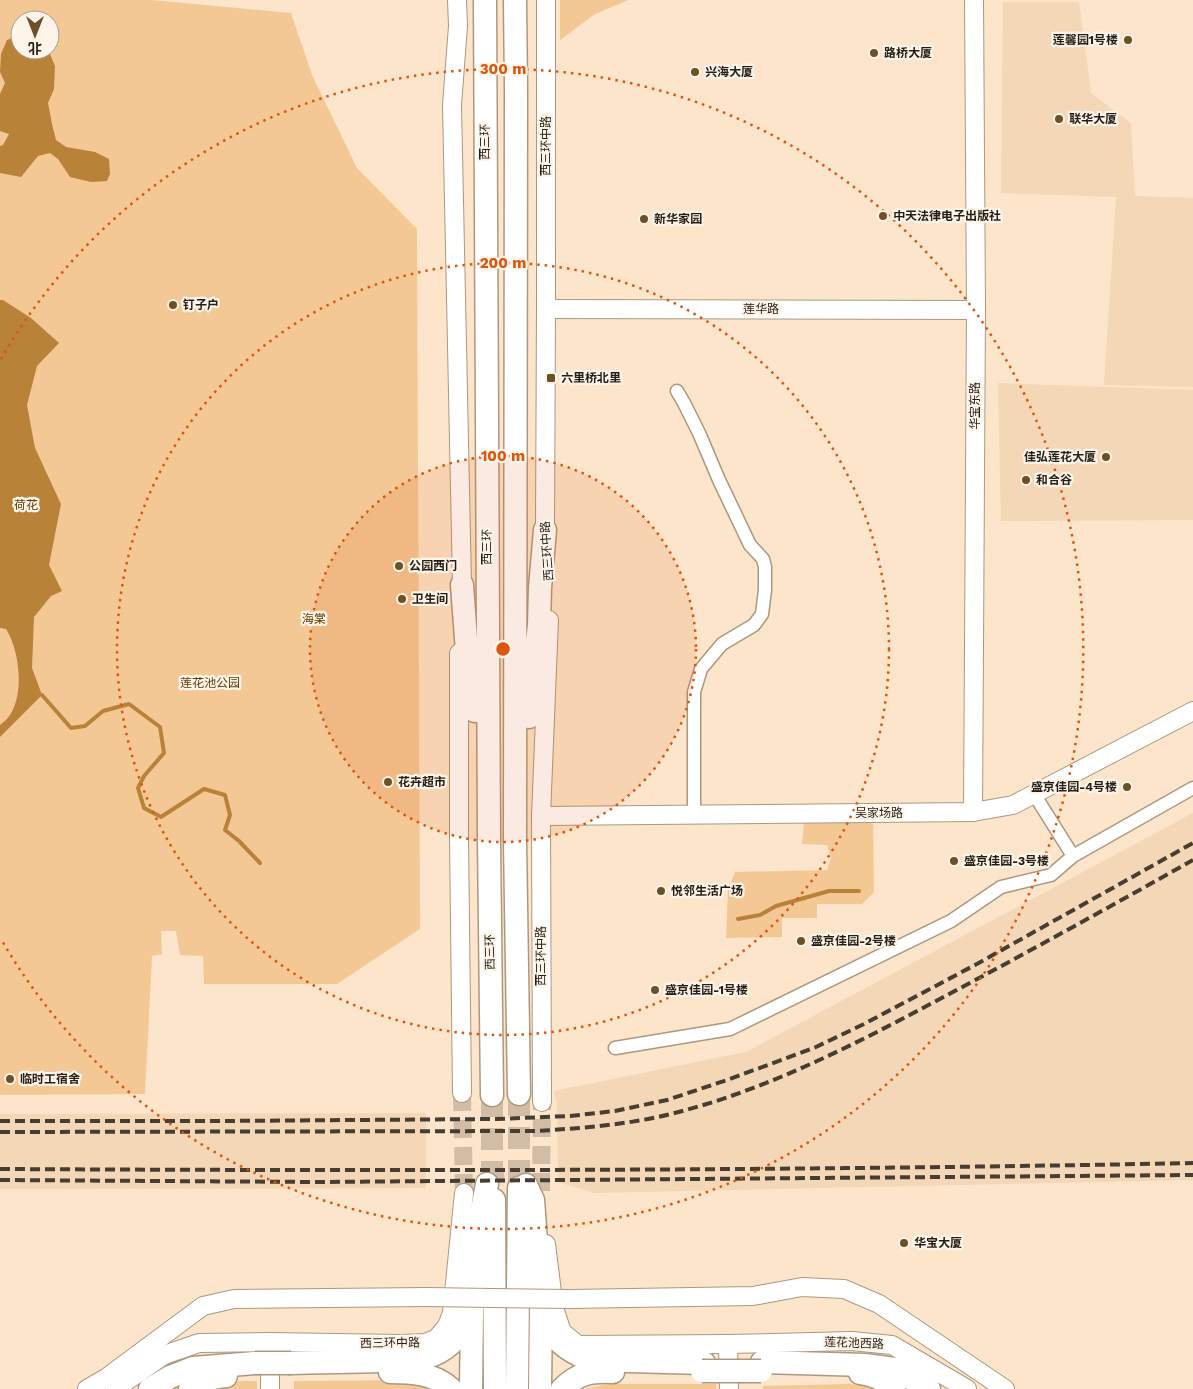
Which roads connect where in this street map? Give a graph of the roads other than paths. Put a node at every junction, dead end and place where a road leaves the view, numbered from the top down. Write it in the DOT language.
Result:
graph roads {
  1 [pos="457,0"];
  2 [pos="485,0"];
  3 [pos="515,0"];
  4 [pos="546,0"];
  5 [pos="974,0"];
  6 [pos="546,308"];
  7 [pos="976,310"];
  8 [pos="676,391"];
  9 [pos="544,530"];
  10 [pos="462,585"];
  11 [pos="1193,711"];
  12 [pos="1193,788"];
  13 [pos="1034,794"];
  14 [pos="973,812"];
  15 [pos="694,815"];
  16 [pos="541,816"];
  17 [pos="515,841"];
  18 [pos="489,842"];
  19 [pos="1073,856"];
  20 [pos="615,1048"];
  21 [pos="462,1093"];
  22 [pos="519,1094"];
  23 [pos="492,1095"];
  24 [pos="542,1102"];
  25 [pos="529,1187"];
  26 [pos="464,1193"];
  27 [pos="541,1307"];
  28 [pos="472,1310"];
  29 [pos="270,1342"];
  30 [pos="728,1344"];
  31 [pos="761,1366"];
  32 [pos="703,1367"];
  33 [pos="291,1368"];
  34 [pos="261,1375"];
  35 [pos="110,1385"];
  36 [pos="87,1389"];
  37 [pos="150,1389"];
  38 [pos="190,1389"];
  39 [pos="451,1389"];
  40 [pos="471,1389"];
  41 [pos="495,1389"];
  42 [pos="517,1389"];
  43 [pos="540,1389"];
  44 [pos="562,1389"];
  45 [pos="729,1389"];
  46 [pos="894,1389"];
  47 [pos="929,1389"];
  48 [pos="967,1389"];
  49 [pos="1005,1389"];
  1 -- 10 [label="street"];
  2 -- 18 [label="highway, 西三环"];
  3 -- 17 [label="highway"];
  4 -- 6 [label="street, 西三环中路"];
  5 -- 7 [label="street, 华宝东路"];
  6 -- 7 [label="street, 莲华路"];
  6 -- 9 [label="street, 西三环中路"];
  7 -- 14 [label="street, 华宝东路"];
  8 -- 15 [label="street"];
  9 -- 16 [label="street, 西三环中路"];
  9 -- 17 [label="highway"];
  10 -- 18 [label="highway"];
  10 -- 21 [label="street"];
  11 -- 13 [label="street, 吴家场路"];
  12 -- 19 [label="street"];
  13 -- 14 [label="street, 吴家场路"];
  13 -- 19 [label="street"];
  14 -- 15 [label="street, 吴家场路"];
  15 -- 16 [label="street, 吴家场路"];
  16 -- 24 [label="street, 西三环中路"];
  17 -- 22 [label="highway"];
  18 -- 23 [label="highway, 西三环"];
  19 -- 20 [label="street"];
  25 -- 27 [label="highway"];
  25 -- 30 [label="street"];
  25 -- 42 [label="highway"];
  26 -- 29 [label="street, 西三环中路"];
  27 -- 32 [label="highway"];
  27 -- 43 [label="highway"];
  28 -- 33 [label="highway"];
  28 -- 40 [label="highway"];
  28 -- 41 [label="highway"];
  29 -- 34 [label="street"];
  29 -- 35 [label="street"];
  30 -- 45 [label="street"];
  30 -- 48 [label="street, 莲花池西路"];
  31 -- 32 [label="highway, bridge"];
  31 -- 46 [label="highway"];
  31 -- 47 [label="highway"];
  32 -- 44 [label="highway"];
  33 -- 34 [label="highway"];
  33 -- 39 [label="highway"];
  34 -- 37 [label="highway"];
  34 -- 38 [label="highway"];
  35 -- 36 [label="street"];
  35 -- 49 [label="street, bridge"];
}
